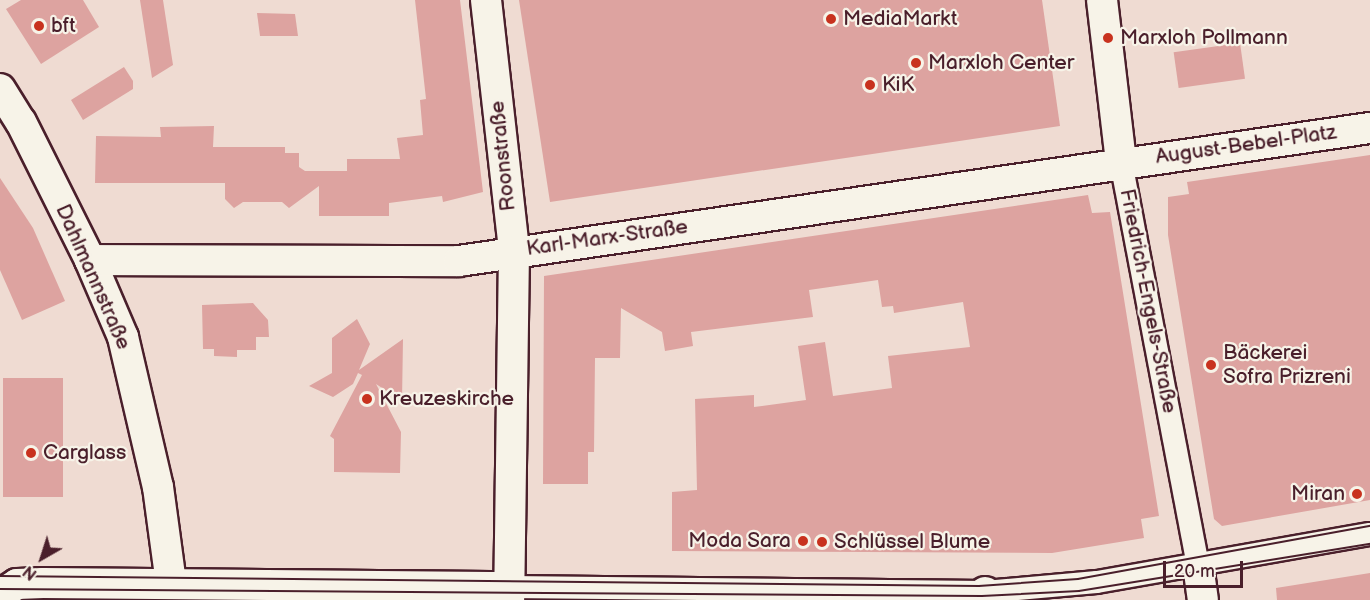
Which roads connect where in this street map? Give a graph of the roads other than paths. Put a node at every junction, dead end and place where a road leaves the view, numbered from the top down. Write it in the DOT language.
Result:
graph roads {
  1 [pos="486,0"];
  2 [pos="1102,0"];
  3 [pos="0,89"];
  4 [pos="1370,128"];
  5 [pos="1121,162"];
  6 [pos="514,251"];
  7 [pos="90,260"];
  8 [pos="1370,534"];
  9 [pos="1198,565"];
  10 [pos="171,583"];
  11 [pos="21,587"];
  12 [pos="509,593"];
  13 [pos="983,596"];
  14 [pos="1203,600"];
  1 -- 6 [label="street, Roonstraße"];
  2 -- 5 [label="street, Friedrich-Engels-Straße"];
  3 -- 7 [label="street, Dahlmannstraße"];
  4 -- 5 [label="street, August-Bebel-Platz"];
  5 -- 6 [label="street, Karl-Marx-Straße"];
  5 -- 9 [label="street, Friedrich-Engels-Straße"];
  6 -- 7 [label="street, Karl-Marx-Straße"];
  6 -- 12 [label="street, Roonstraße"];
  7 -- 10 [label="street, Dahlmannstraße"];
  8 -- 9 [label="street"];
  9 -- 13 [label="street"];
  9 -- 14 [label="street, Friedrich-Engels-Straße"];
  10 -- 11 [label="street"];
  10 -- 12 [label="street"];
  12 -- 13 [label="street"];
}
